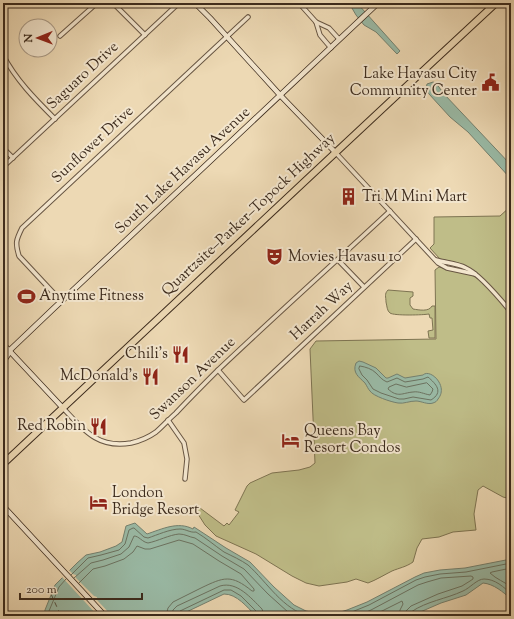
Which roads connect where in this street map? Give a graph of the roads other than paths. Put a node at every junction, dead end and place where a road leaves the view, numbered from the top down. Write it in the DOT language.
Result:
graph roads {
  1 [pos="96,3"];
  2 [pos="113,3"];
  3 [pos="179,3"];
  4 [pos="195,3"];
  5 [pos="299,3"];
  6 [pos="378,3"];
  7 [pos="496,3"];
  8 [pos="248,17"];
  9 [pos="316,22"];
  10 [pos="145,35"];
  11 [pos="60,36"];
  12 [pos="227,36"];
  13 [pos="339,39"];
  14 [pos="331,48"];
  15 [pos="3,55"];
  16 [pos="280,95"];
  17 [pos="55,119"];
  18 [pos="3,148"];
  19 [pos="335,152"];
  20 [pos="13,158"];
  21 [pos="3,168"];
  22 [pos="390,211"];
  23 [pos="416,239"];
  24 [pos="435,259"];
  25 [pos="338,260"];
  26 [pos="475,274"];
  27 [pos="364,287"];
  28 [pos="61,301"];
  29 [pos="511,312"];
  30 [pos="3,344"];
  31 [pos="10,351"];
  32 [pos="3,355"];
  33 [pos="3,362"];
  34 [pos="218,370"];
  35 [pos="62,407"];
  36 [pos="168,420"];
  37 [pos="3,464"];
  38 [pos="185,479"];
  39 [pos="3,506"];
  40 [pos="105,616"];
  1 -- 11 [label="street"];
  2 -- 10 [label="street"];
  3 -- 10 [label="street, Saguaro Drive"];
  4 -- 12 [label="main road"];
  5 -- 9 [label="street"];
  6 -- 13 [label="main road, South Lake Havasu Avenue"];
  7 -- 19 [label="highway, Quartzsite–Parker–Topock Highway"];
  8 -- 12 [label="street, Sunflower Drive"];
  9 -- 13 [label="street"];
  9 -- 14 [label="street"];
  10 -- 17 [label="street, Saguaro Drive"];
  12 -- 16 [label="main road"];
  12 -- 28 [label="street, Sunflower Drive"];
  13 -- 14 [label="main road, South Lake Havasu Avenue"];
  14 -- 16 [label="main road, South Lake Havasu Avenue"];
  15 -- 17 [label="street"];
  16 -- 19 [label="main road"];
  16 -- 28 [label="main road, South Lake Havasu Avenue"];
  17 -- 20 [label="street, Saguaro Drive"];
  18 -- 20 [label="street"];
  19 -- 22 [label="street"];
  19 -- 35 [label="highway, Quartzsite–Parker–Topock Highway"];
  20 -- 21 [label="street, Saguaro Drive"];
  22 -- 23 [label="street"];
  22 -- 25 [label="street, Swanson Avenue"];
  23 -- 24 [label="street"];
  23 -- 27 [label="street, Harrah Way"];
  24 -- 26 [label="street"];
  24 -- 26 [label="street"];
  25 -- 27 [label="street"];
  25 -- 34 [label="street, Swanson Avenue"];
  26 -- 29 [label="street"];
  27 -- 34 [label="street, Harrah Way"];
  28 -- 31 [label="main road, South Lake Havasu Avenue"];
  30 -- 31 [label="main road, Swanson Avenue"];
  31 -- 32 [label="main road, South Lake Havasu Avenue"];
  31 -- 33 [label="main road"];
  31 -- 35 [label="main road, Swanson Avenue"];
  34 -- 36 [label="street, Swanson Avenue"];
  35 -- 36 [label="street, Swanson Avenue"];
  35 -- 37 [label="highway, Quartzsite–Parker–Topock Highway"];
  36 -- 38 [label="street"];
  39 -- 40 [label="main road"];
}
